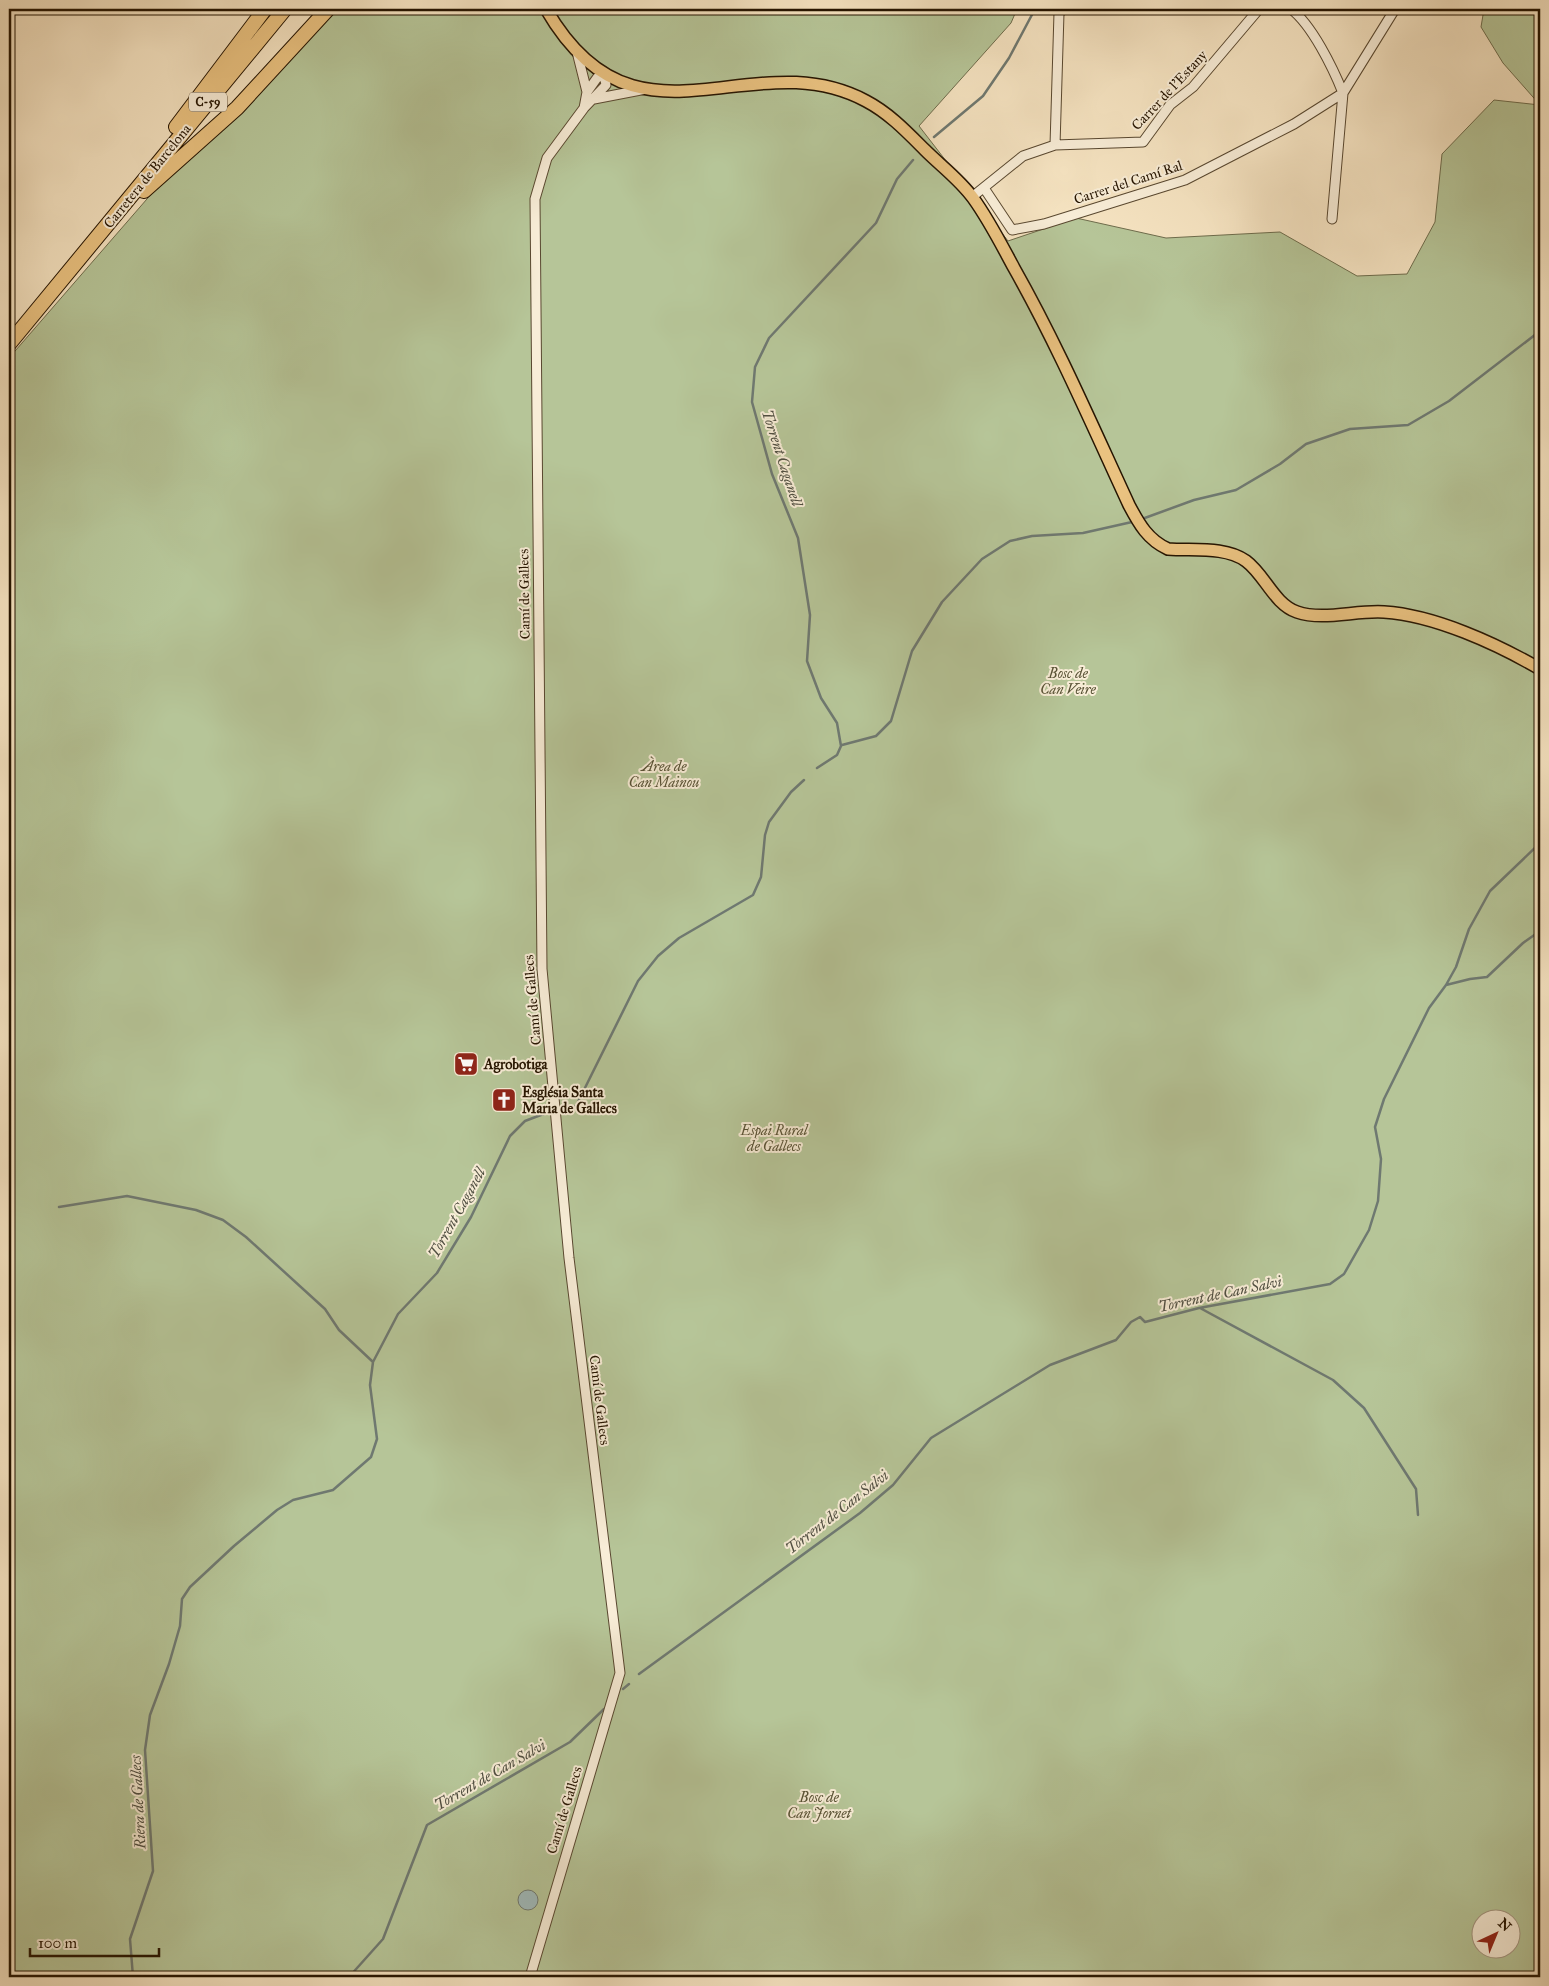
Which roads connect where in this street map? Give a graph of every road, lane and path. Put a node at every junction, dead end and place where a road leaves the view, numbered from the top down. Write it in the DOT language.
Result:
graph roads {
  1 [pos="265,9"];
  2 [pos="285,9"];
  3 [pos="328,9"];
  4 [pos="546,9"];
  5 [pos="1064,9"];
  6 [pos="1259,9"];
  7 [pos="1291,9"];
  8 [pos="1395,9"];
  9 [pos="577,52"];
  10 [pos="604,74"];
  11 [pos="646,89"];
  12 [pos="587,92"];
  13 [pos="1343,93"];
  14 [pos="594,99"];
  15 [pos="584,108"];
  16 [pos="1055,145"];
  17 [pos="984,188"];
  18 [pos="132,195"];
  19 [pos="972,197"];
  20 [pos="117,213"];
  21 [pos="1332,219"];
  22 [pos="9,344"];
  23 [pos="1540,669"];
  24 [pos="530,1977"];
  1 -- 18 [label="highway"];
  2 -- 18 [label="highway, Carretera de Barcelona / C-59"];
  3 -- 20 [label="highway"];
  4 -- 9 [label="main road"];
  5 -- 16 [label="street"];
  6 -- 16 [label="street, Carrer de l'Estany"];
  7 -- 13 [label="street"];
  8 -- 13 [label="street"];
  9 -- 10 [label="main road"];
  9 -- 12 [label="street, Camí de Gallecs"];
  10 -- 11 [label="main road"];
  10 -- 12 [label="street"];
  10 -- 14 [label="street, Camí de Gallecs"];
  11 -- 14 [label="street"];
  11 -- 19 [label="main road"];
  12 -- 15 [label="street, Camí de Gallecs"];
  13 -- 17 [label="street, Carrer del Camí Ral"];
  13 -- 21 [label="street"];
  14 -- 15 [label="street, Camí de Gallecs"];
  15 -- 24 [label="street, Camí de Gallecs"];
  16 -- 17 [label="street, Carrer de l'Estany"];
  17 -- 19 [label="street, Carrer de l'Estany"];
  18 -- 20 [label="highway, Carretera de Barcelona / C-59"];
  19 -- 23 [label="main road"];
  20 -- 22 [label="highway, Carretera de Barcelona / C-59"];
}
